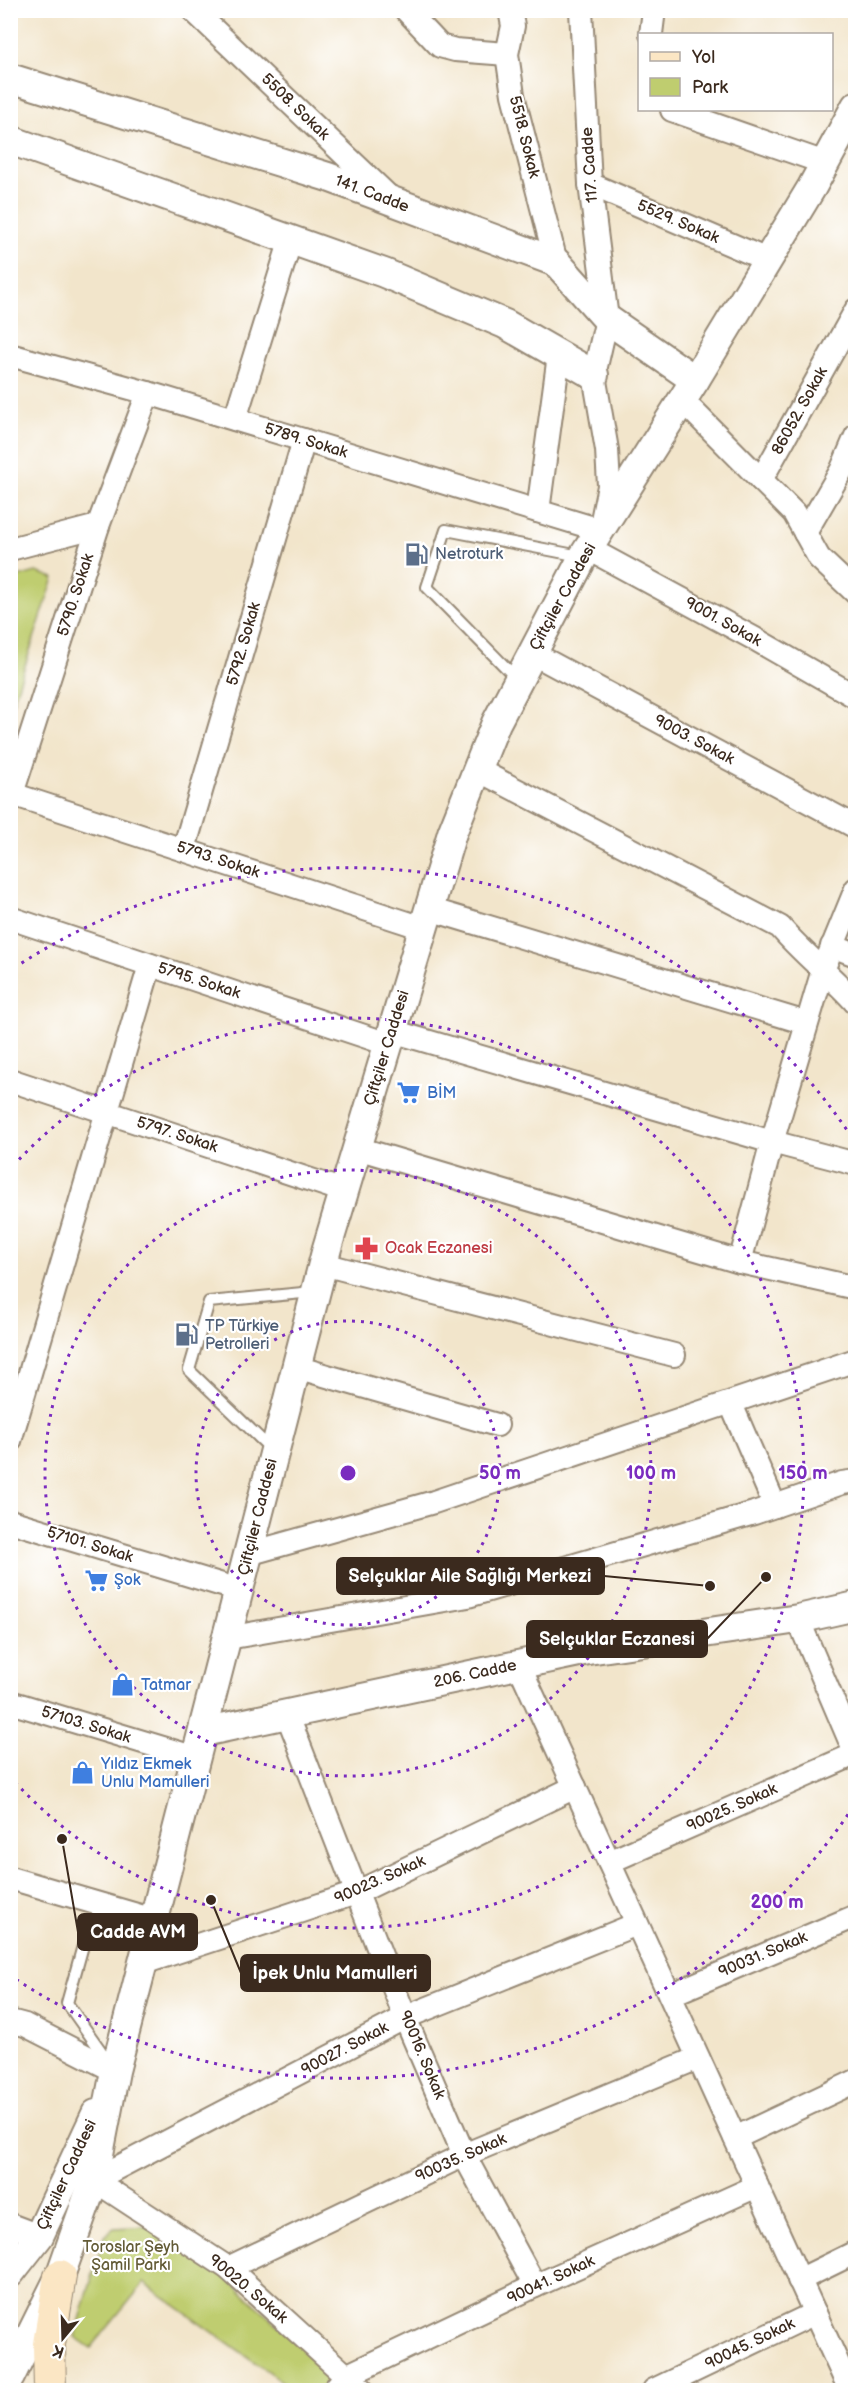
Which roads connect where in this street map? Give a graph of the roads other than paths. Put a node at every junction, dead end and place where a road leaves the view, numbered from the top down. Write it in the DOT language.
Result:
graph roads {
  1 [pos="193,10"];
  2 [pos="406,10"];
  3 [pos="510,10"];
  4 [pos="581,10"];
  5 [pos="654,10"];
  6 [pos="651,33"];
  7 [pos="507,54"];
  8 [pos="10,78"];
  9 [pos="855,106"];
  10 [pos="675,111"];
  11 [pos="10,140"];
  12 [pos="825,163"];
  13 [pos="590,184"];
  14 [pos="396,204"];
  15 [pos="291,239"];
  16 [pos="767,260"];
  17 [pos="555,262"];
  18 [pos="855,310"];
  19 [pos="607,320"];
  20 [pos="10,355"];
  21 [pos="559,355"];
  22 [pos="594,375"];
  23 [pos="689,390"];
  24 [pos="148,393"];
  25 [pos="235,419"];
  26 [pos="304,440"];
  27 [pos="854,442"];
  28 [pos="761,480"];
  29 [pos="538,511"];
  30 [pos="98,526"];
  31 [pos="805,532"];
  32 [pos="591,545"];
  33 [pos="10,549"];
  34 [pos="855,593"];
  35 [pos="532,653"];
  36 [pos="518,680"];
  37 [pos="855,697"];
  38 [pos="478,770"];
  39 [pos="11,797"];
  40 [pos="855,827"];
  41 [pos="184,849"];
  42 [pos="855,889"];
  43 [pos="10,918"];
  44 [pos="426,919"];
  45 [pos="832,946"];
  46 [pos="855,955"];
  47 [pos="150,965"];
  48 [pos="823,970"];
  49 [pos="855,1003"];
  50 [pos="806,1023"];
  51 [pos="390,1038"];
  52 [pos="10,1080"];
  53 [pos="107,1112"];
  54 [pos="772,1142"];
  55 [pos="357,1148"];
  56 [pos="855,1164"];
  57 [pos="344,1191"];
  58 [pos="740,1262"];
  59 [pos="323,1264"];
  60 [pos="855,1288"];
  61 [pos="316,1292"];
  62 [pos="674,1355"];
  63 [pos="855,1360"];
  64 [pos="296,1367"];
  65 [pos="731,1404"];
  66 [pos="498,1425"];
  67 [pos="10,1441"];
  68 [pos="274,1452"];
  69 [pos="855,1481"];
  70 [pos="775,1506"];
  71 [pos="10,1521"];
  72 [pos="248,1554"];
  73 [pos="239,1590"];
  74 [pos="855,1605"];
  75 [pos="798,1620"];
  76 [pos="227,1638"];
  77 [pos="519,1665"];
  78 [pos="10,1702"];
  79 [pos="287,1714"];
  80 [pos="199,1745"];
  81 [pos="855,1754"];
  82 [pos="575,1787"];
  83 [pos="609,1862"];
  84 [pos="10,1878"];
  85 [pos="356,1893"];
  86 [pos="855,1916"];
  87 [pos="154,1920"];
  88 [pos="638,1924"];
  89 [pos="143,1963"];
  90 [pos="670,1995"];
  91 [pos="406,2017"];
  92 [pos="10,2021"];
  93 [pos="698,2058"];
  94 [pos="115,2071"];
  95 [pos="855,2081"];
  96 [pos="735,2138"];
  97 [pos="464,2155"];
  98 [pos="94,2180"];
  99 [pos="757,2187"];
  100 [pos="10,2225"];
  101 [pos="39,2236"];
  102 [pos="855,2252"];
  103 [pos="228,2268"];
  104 [pos="10,2273"];
  105 [pos="60,2276"];
  106 [pos="800,2280"];
  107 [pos="535,2286"];
  108 [pos="814,2313"];
  109 [pos="10,2377"];
  110 [pos="347,2386"];
  111 [pos="50,2391"];
  112 [pos="654,2391"];
  113 [pos="850,2391"];
  1 -- 14 [label="street, 5508. Sokak"];
  2 -- 7 [label="street"];
  3 -- 7 [label="street, 5518. Sokak"];
  4 -- 13 [label="street, 117. Cadde"];
  5 -- 6 [label="street"];
  7 -- 17 [label="street, 5518. Sokak"];
  8 -- 14 [label="street, 141. Cadde"];
  9 -- 12 [label="street, Çiftçiler Caddesi"];
  10 -- 12 [label="street"];
  11 -- 15 [label="street"];
  12 -- 16 [label="street, Çiftçiler Caddesi"];
  13 -- 16 [label="street, 5529. Sokak"];
  13 -- 19 [label="street, 117. Cadde"];
  14 -- 17 [label="street, 141. Cadde"];
  15 -- 21 [label="street"];
  15 -- 25 [label="street"];
  16 -- 23 [label="street, Çiftçiler Caddesi"];
  17 -- 19 [label="street, 141. Cadde"];
  18 -- 28 [label="street, 86052. Sokak"];
  19 -- 22 [label="street"];
  19 -- 23 [label="street, 141. Cadde"];
  20 -- 24 [label="street, 5789. Sokak"];
  21 -- 22 [label="street"];
  21 -- 29 [label="street"];
  22 -- 32 [label="street"];
  23 -- 28 [label="street"];
  23 -- 32 [label="street, Çiftçiler Caddesi"];
  24 -- 25 [label="street, 5789. Sokak"];
  24 -- 30 [label="street, 5790. Sokak"];
  25 -- 26 [label="street, 5789. Sokak"];
  26 -- 29 [label="street, 5789. Sokak"];
  26 -- 41 [label="street, 5792. Sokak"];
  27 -- 31 [label="street"];
  28 -- 31 [label="street"];
  29 -- 32 [label="street, 5789. Sokak"];
  30 -- 33 [label="street"];
  30 -- 39 [label="street, 5790. Sokak"];
  31 -- 34 [label="street"];
  32 -- 35 [label="street, Çiftçiler Caddesi"];
  32 -- 36 [label="lane"];
  32 -- 37 [label="street, 9001. Sokak"];
  35 -- 36 [label="street, Çiftçiler Caddesi"];
  35 -- 40 [label="street, 9003. Sokak"];
  36 -- 38 [label="street, Çiftçiler Caddesi"];
  38 -- 44 [label="street, Çiftçiler Caddesi"];
  38 -- 48 [label="street"];
  39 -- 41 [label="street, 5793. Sokak"];
  41 -- 44 [label="street, 5793. Sokak"];
  42 -- 45 [label="street"];
  43 -- 47 [label="street, 5795. Sokak"];
  44 -- 50 [label="street, 5793. Sokak"];
  44 -- 51 [label="street, Çiftçiler Caddesi"];
  45 -- 46 [label="street"];
  45 -- 48 [label="street"];
  47 -- 51 [label="street, 5795. Sokak"];
  47 -- 53 [label="street"];
  48 -- 49 [label="street"];
  48 -- 50 [label="street"];
  50 -- 54 [label="street"];
  51 -- 54 [label="street, 5795. Sokak"];
  51 -- 55 [label="street, Çiftçiler Caddesi"];
  52 -- 53 [label="street, 5797. Sokak"];
  53 -- 57 [label="street, 5797. Sokak"];
  53 -- 67 [label="street"];
  54 -- 56 [label="street, 5795. Sokak"];
  54 -- 58 [label="street"];
  55 -- 57 [label="street, Çiftçiler Caddesi"];
  55 -- 58 [label="street"];
  57 -- 59 [label="street, Çiftçiler Caddesi"];
  58 -- 60 [label="street"];
  59 -- 61 [label="street, Çiftçiler Caddesi"];
  59 -- 62 [label="street"];
  61 -- 64 [label="street, Çiftçiler Caddesi"];
  61 -- 68 [label="lane"];
  63 -- 65 [label="street"];
  64 -- 66 [label="street"];
  64 -- 68 [label="street, Çiftçiler Caddesi"];
  65 -- 70 [label="street"];
  65 -- 72 [label="street"];
  68 -- 72 [label="street, Çiftçiler Caddesi"];
  69 -- 70 [label="street"];
  70 -- 76 [label="street"];
  71 -- 73 [label="street, 57101. Sokak"];
  72 -- 73 [label="street, Çiftçiler Caddesi"];
  73 -- 76 [label="street, Çiftçiler Caddesi"];
  74 -- 75 [label="street, 206. Cadde"];
  75 -- 77 [label="street, 206. Cadde"];
  75 -- 81 [label="street"];
  76 -- 80 [label="street, Çiftçiler Caddesi"];
  77 -- 79 [label="street, 206. Cadde"];
  77 -- 82 [label="street"];
  78 -- 80 [label="street, 57103. Sokak"];
  79 -- 80 [label="street, 206. Cadde"];
  79 -- 85 [label="street, 90016. Sokak"];
  80 -- 87 [label="street, Çiftçiler Caddesi"];
  81 -- 83 [label="street, 90025. Sokak"];
  82 -- 83 [label="street"];
  82 -- 85 [label="street, 90023. Sokak"];
  83 -- 88 [label="street"];
  84 -- 87 [label="street"];
  85 -- 89 [label="street, 90023. Sokak"];
  85 -- 91 [label="street, 90016. Sokak"];
  86 -- 90 [label="street, 90031. Sokak"];
  87 -- 89 [label="street, Çiftçiler Caddesi"];
  87 -- 94 [label="lane"];
  88 -- 90 [label="street"];
  88 -- 91 [label="street, 90027. Sokak"];
  89 -- 94 [label="street, Çiftçiler Caddesi"];
  90 -- 93 [label="street"];
  91 -- 97 [label="street, 90016. Sokak"];
  91 -- 98 [label="street, 90027. Sokak"];
  92 -- 94 [label="street"];
  93 -- 96 [label="street"];
  93 -- 97 [label="street, 90035. Sokak"];
  94 -- 98 [label="street, Çiftçiler Caddesi"];
  94 -- 101 [label="street, Çiftçiler Caddesi"];
  95 -- 96 [label="street"];
  96 -- 99 [label="street"];
  97 -- 103 [label="street, 90035. Sokak"];
  97 -- 107 [label="street, 90016. Sokak"];
  98 -- 103 [label="street, 90020. Sokak"];
  98 -- 105 [label="street, Çiftçiler Caddesi"];
  99 -- 106 [label="street"];
  99 -- 107 [label="street, 90041. Sokak"];
  100 -- 101 [label="street"];
  101 -- 104 [label="street, Çiftçiler Caddesi"];
  102 -- 106 [label="street"];
  103 -- 110 [label="street, 90020. Sokak"];
  105 -- 109 [label="street, Çiftçiler Caddesi"];
  105 -- 111 [label="main road"];
  106 -- 108 [label="street"];
  107 -- 110 [label="street, 90041. Sokak"];
  108 -- 112 [label="street, 90045. Sokak"];
  108 -- 113 [label="street"];
}
